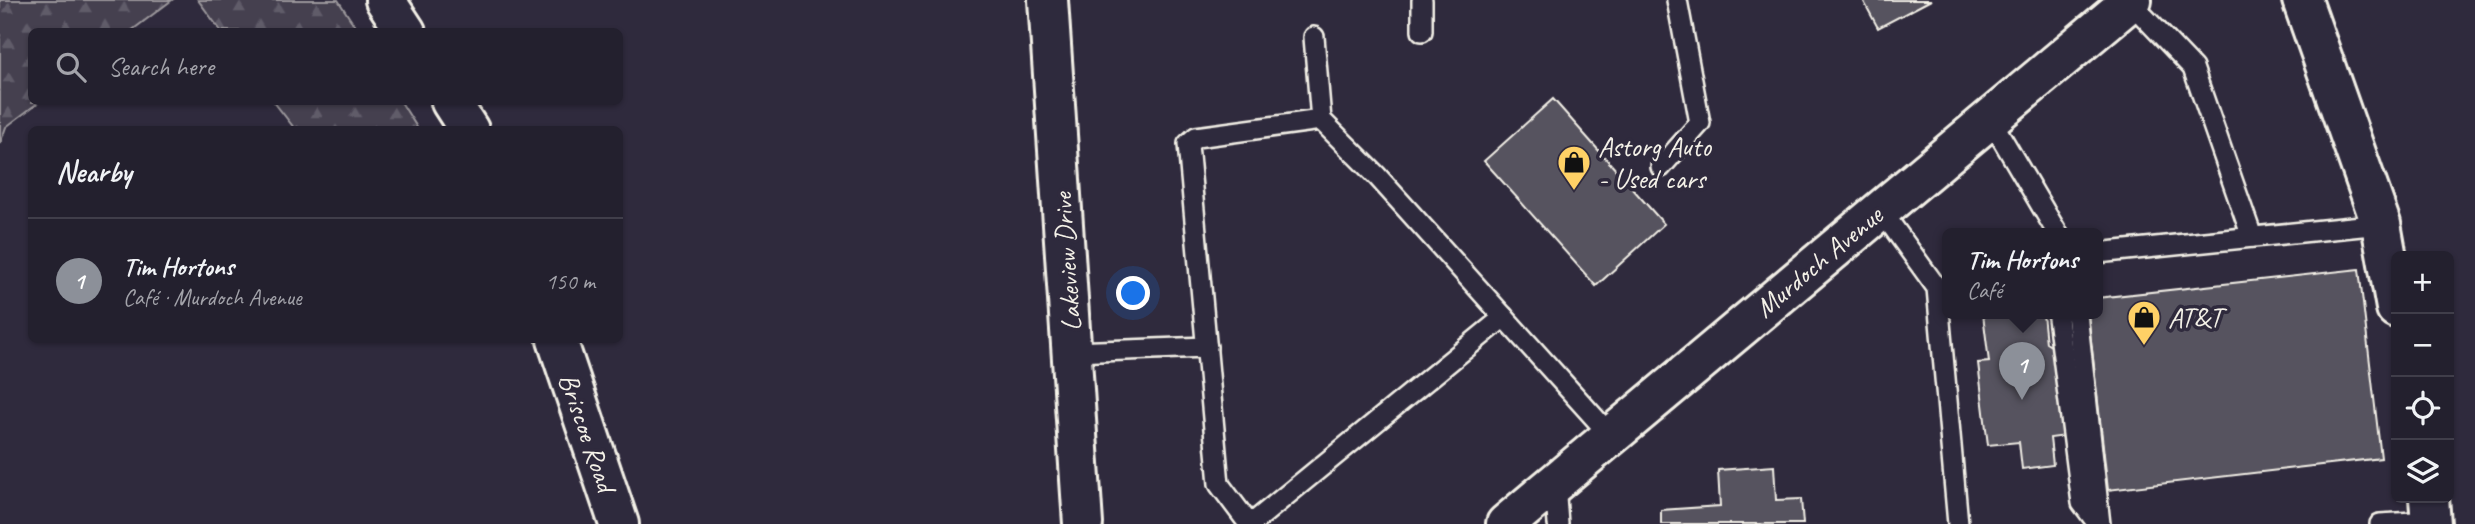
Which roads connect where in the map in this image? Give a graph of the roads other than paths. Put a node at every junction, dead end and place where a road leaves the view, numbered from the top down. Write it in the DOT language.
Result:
graph roads {
  1 [pos="385,0"];
  2 [pos="1048,0"];
  3 [pos="1422,0"];
  4 [pos="1677,0"];
  5 [pos="2302,0"];
  6 [pos="2131,1"];
  7 [pos="403,28"];
  8 [pos="1422,31"];
  9 [pos="1314,37"];
  10 [pos="453,105"];
  11 [pos="1321,120"];
  12 [pos="1991,120"];
  13 [pos="466,126"];
  14 [pos="1661,167"];
  15 [pos="1881,209"];
  16 [pos="2381,224"];
  17 [pos="2054,228"];
  18 [pos="2252,237"];
  19 [pos="2103,252"];
  20 [pos="2391,280"];
  21 [pos="1942,287"];
  22 [pos="1504,317"];
  23 [pos="1944,319"];
  24 [pos="2058,319"];
  25 [pos="2078,319"];
  26 [pos="558,343"];
  27 [pos="1207,347"];
  28 [pos="1072,352"];
  29 [pos="1611,436"];
  30 [pos="1555,483"];
  31 [pos="2430,514"];
  32 [pos="620,524"];
  33 [pos="1083,524"];
  34 [pos="1506,524"];
  35 [pos="1558,524"];
  36 [pos="1958,524"];
  37 [pos="2099,524"];
  38 [pos="2380,524"];
  1 -- 7 [label="street"];
  2 -- 28 [label="street, Lakeview Drive"];
  3 -- 8 [label="lane"];
  4 -- 14 [label="lane"];
  5 -- 16 [label="street"];
  6 -- 12 [label="street, Murdoch Avenue"];
  6 -- 18 [label="lane"];
  9 -- 11 [label="lane"];
  10 -- 13 [label="street"];
  11 -- 22 [label="lane"];
  11 -- 27 [label="lane"];
  12 -- 15 [label="street, Murdoch Avenue"];
  12 -- 17 [label="lane"];
  15 -- 21 [label="lane"];
  15 -- 29 [label="street, Murdoch Avenue"];
  16 -- 18 [label="lane"];
  16 -- 20 [label="street"];
  18 -- 19 [label="lane"];
  22 -- 27 [label="lane"];
  22 -- 29 [label="lane"];
  23 -- 36 [label="lane"];
  24 -- 37 [label="lane"];
  25 -- 37 [label="lane"];
  26 -- 32 [label="street, Briscoe Road"];
  27 -- 28 [label="lane"];
  28 -- 33 [label="street, Lakeview Drive"];
  29 -- 30 [label="street, Murdoch Avenue"];
  30 -- 34 [label="street, Murdoch Avenue"];
  30 -- 35 [label="lane"];
  31 -- 38 [label="lane"];
}
